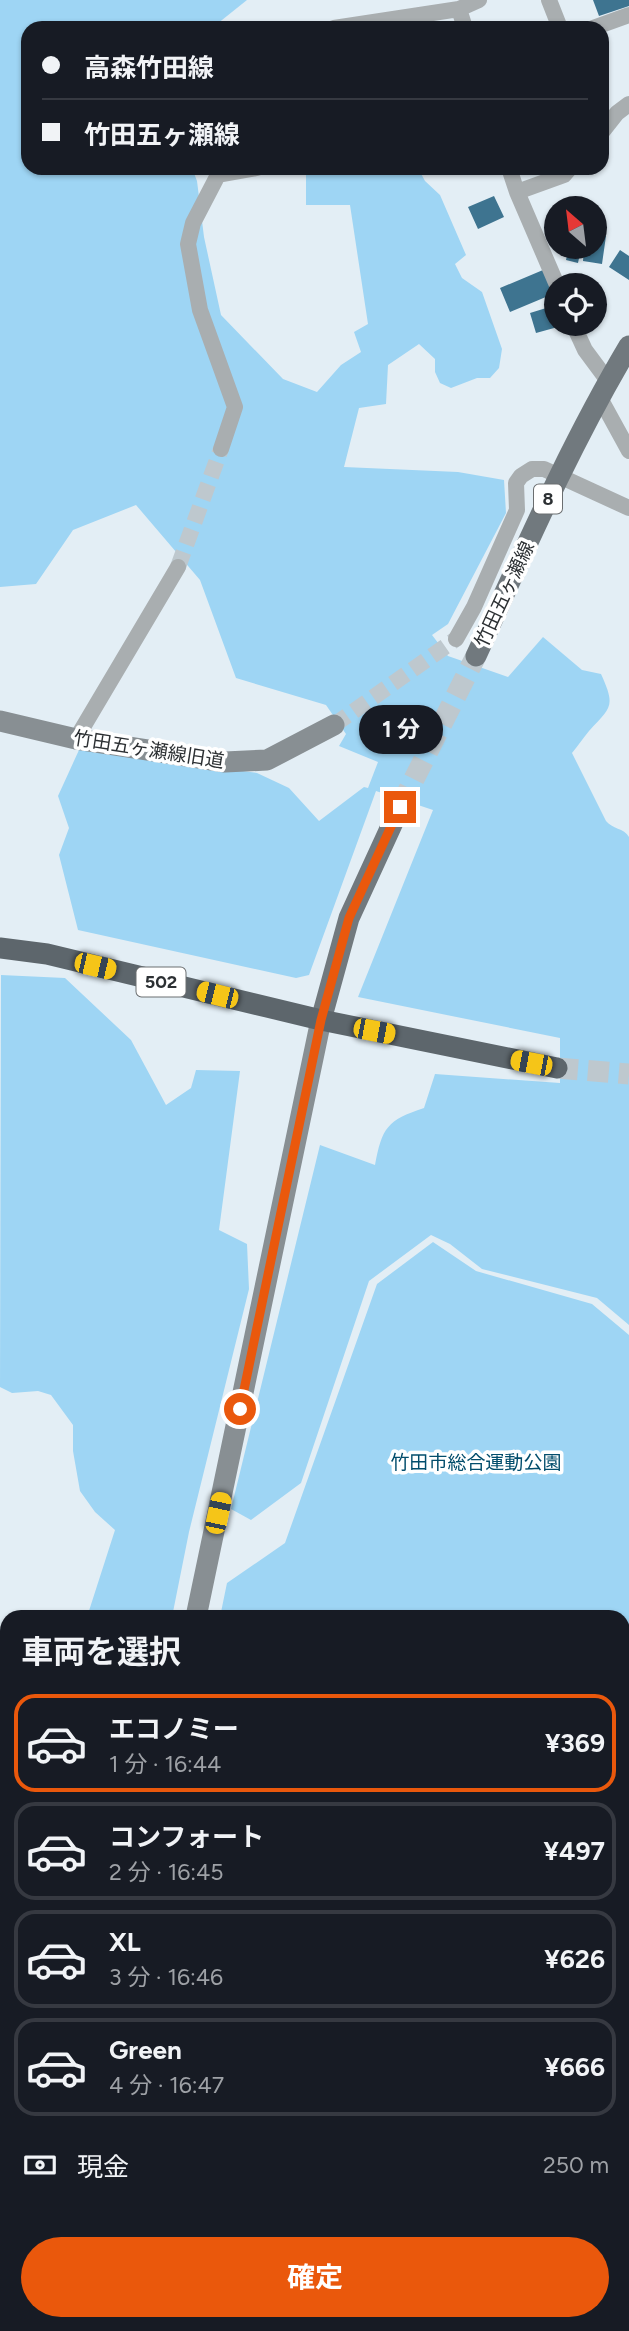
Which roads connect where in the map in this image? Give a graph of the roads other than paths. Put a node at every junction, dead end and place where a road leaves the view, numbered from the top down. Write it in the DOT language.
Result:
graph roads {
  1 [pos="479,0"];
  2 [pos="549,0"];
  3 [pos="459,9"];
  4 [pos="629,15"];
  5 [pos="380,21"];
  6 [pos="463,21"];
  7 [pos="557,21"];
  8 [pos="609,22"];
  9 [pos="629,104"];
  10 [pos="609,123"];
  11 [pos="218,175"];
  12 [pos="511,175"];
  13 [pos="564,175"];
  14 [pos="517,192"];
  15 [pos="552,273"];
  16 [pos="578,336"];
  17 [pos="629,346"];
  18 [pos="604,389"];
  19 [pos="221,449"];
  20 [pos="629,451"];
  21 [pos="558,475"];
  22 [pos="629,508"];
  23 [pos="178,567"];
  24 [pos="456,639"];
  25 [pos="476,656"];
  26 [pos="0,721"];
  27 [pos="334,725"];
  28 [pos="76,738"];
  29 [pos="400,807"];
  30 [pos="0,948"];
  31 [pos="321,1020"];
  32 [pos="557,1068"];
  33 [pos="197,1610"];
  1 -- 3 [label="street"];
  2 -- 7 [label="street"];
  3 -- 5 [label="street"];
  3 -- 6 [label="street"];
  4 -- 8 [label="street"];
  9 -- 10 [label="street"];
  11 -- 19 [label="street"];
  12 -- 14 [label="street"];
  13 -- 14 [label="street"];
  14 -- 15 [label="street"];
  16 -- 18 [label="street"];
  17 -- 18 [label="main road, 竹田五ヶ瀬線 / 8"];
  18 -- 20 [label="street"];
  18 -- 21 [label="main road, 竹田五ヶ瀬線 / 8"];
  21 -- 22 [label="street"];
  21 -- 24 [label="street"];
  21 -- 25 [label="main road, 竹田五ヶ瀬線 / 8"];
  23 -- 28 [label="street"];
  26 -- 28 [label="main road, 竹田五ヶ瀬線旧道"];
  27 -- 28 [label="main road, 竹田五ヶ瀬線旧道"];
  29 -- 31 [label="main road"];
  30 -- 31 [label="highway, 502"];
  31 -- 32 [label="highway, 502"];
  31 -- 33 [label="main road"];
}
